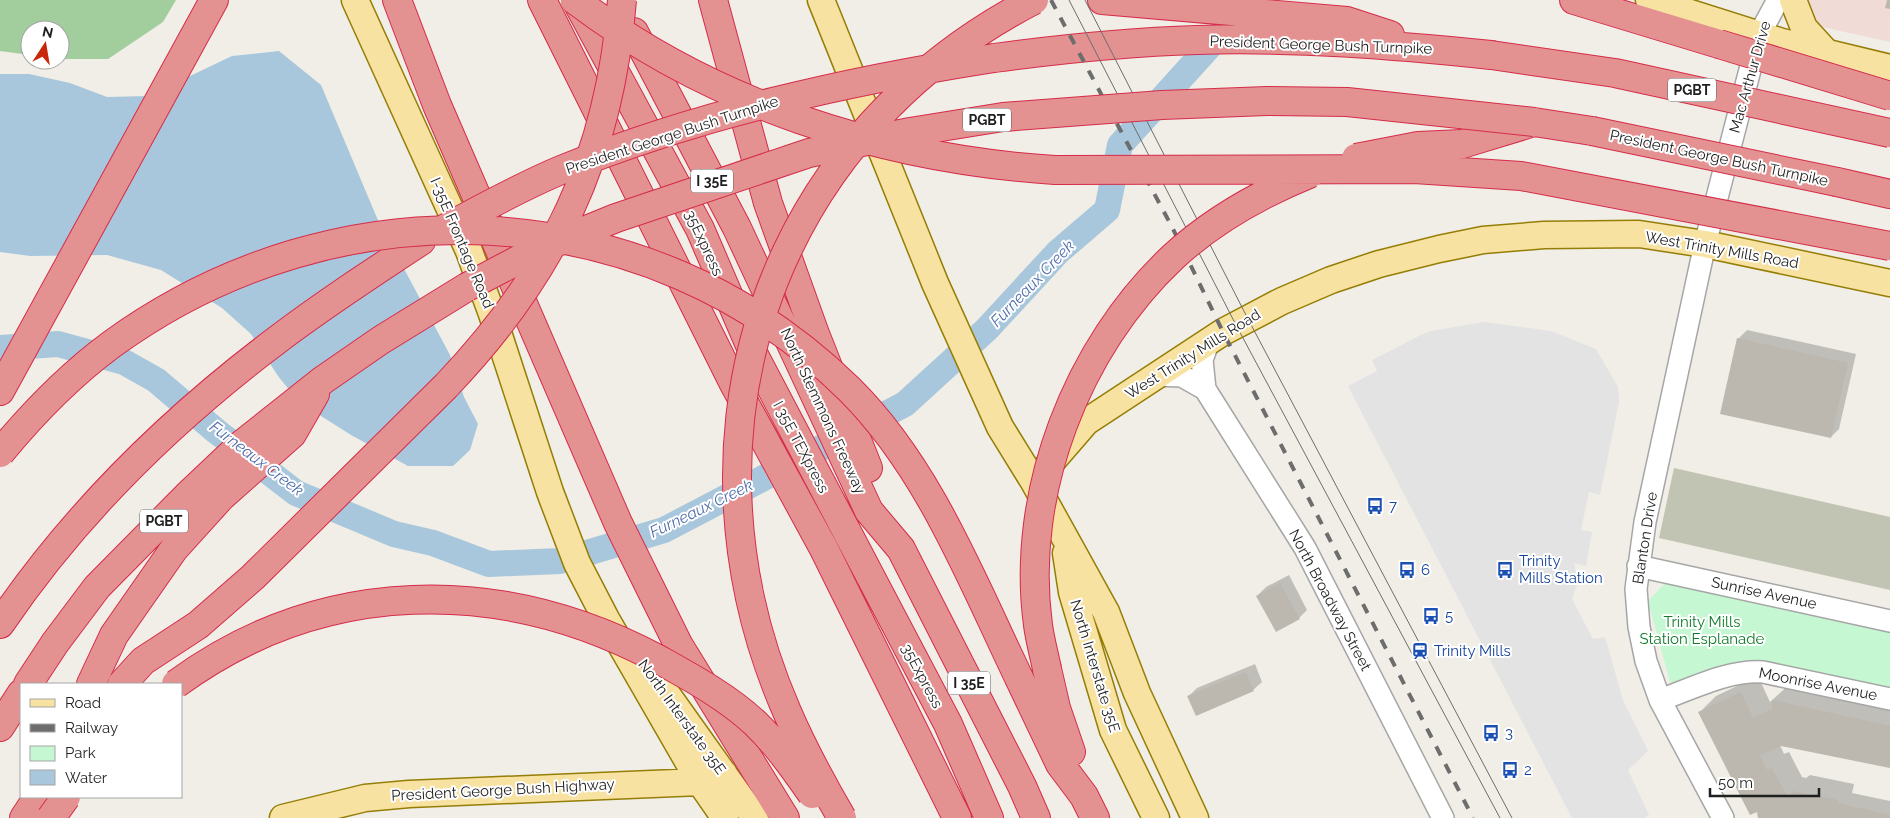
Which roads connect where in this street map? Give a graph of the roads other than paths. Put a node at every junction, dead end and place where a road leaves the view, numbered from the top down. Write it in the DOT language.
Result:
graph roads {
  1 [pos="214,0"];
  2 [pos="355,0"];
  3 [pos="397,0"];
  4 [pos="542,0"];
  5 [pos="576,0"];
  6 [pos="617,0"];
  7 [pos="622,0"];
  8 [pos="713,0"];
  9 [pos="821,0"];
  10 [pos="1034,0"];
  11 [pos="1102,0"];
  12 [pos="1574,0"];
  13 [pos="1649,0"];
  14 [pos="1778,0"];
  15 [pos="1793,0"];
  16 [pos="1759,36"];
  17 [pos="1431,48"];
  18 [pos="1826,52"];
  19 [pos="1890,68"];
  20 [pos="1890,96"];
  21 [pos="1534,122"];
  22 [pos="1890,133"];
  23 [pos="1890,194"];
  24 [pos="1705,244"];
  25 [pos="1890,246"];
  26 [pos="1890,283"];
  27 [pos="1209,340"];
  28 [pos="755,357"];
  29 [pos="1155,376"];
  30 [pos="324,380"];
  31 [pos="1205,389"];
  32 [pos="0,391"];
  33 [pos="0,453"];
  34 [pos="1034,482"];
  35 [pos="550,492"];
  36 [pos="876,507"];
  37 [pos="1063,535"];
  38 [pos="848,537"];
  39 [pos="1638,566"];
  40 [pos="1890,621"];
  41 [pos="0,624"];
  42 [pos="29,683"];
  43 [pos="91,683"];
  44 [pos="123,683"];
  45 [pos="178,683"];
  46 [pos="20,696"];
  47 [pos="1890,699"];
  48 [pos="1660,700"];
  49 [pos="0,728"];
  50 [pos="712,778"];
  51 [pos="37,798"];
  52 [pos="58,798"];
  53 [pos="65,798"];
  54 [pos="1089,807"];
  55 [pos="1151,808"];
  56 [pos="24,818"];
  57 [pos="52,818"];
  58 [pos="284,818"];
  59 [pos="725,818"];
  60 [pos="755,818"];
  61 [pos="785,818"];
  62 [pos="828,818"];
  63 [pos="842,818"];
  64 [pos="957,818"];
  65 [pos="989,818"];
  66 [pos="1036,818"];
  67 [pos="1195,818"];
  68 [pos="1443,818"];
  69 [pos="1723,818"];
  1 -- 32 [label="highway"];
  2 -- 35 [label="main road, I-35E Frontage Road"];
  3 -- 61 [label="highway"];
  4 -- 64 [label="highway"];
  5 -- 25 [label="highway, bridge"];
  5 -- 28 [label="highway, 35Express"];
  6 -- 36 [label="highway, North Stemmons Freeway / I 35E"];
  7 -- 44 [label="highway, bridge"];
  8 -- 36 [label="highway, bridge"];
  9 -- 34 [label="main road, North Interstate 35E"];
  10 -- 63 [label="highway, bridge"];
  11 -- 17 [label="highway"];
  12 -- 20 [label="highway, bridge"];
  13 -- 16 [label="main road"];
  14 -- 16 [label="street, Mac Arthur Drive"];
  15 -- 18 [label="main road"];
  16 -- 18 [label="main road"];
  16 -- 24 [label="street, Mac Arthur Drive"];
  17 -- 22 [label="highway, President George Bush Turnpike / PGBT, bridge"];
  17 -- 41 [label="highway, President George Bush Turnpike / PGBT, bridge"];
  18 -- 19 [label="main road"];
  21 -- 23 [label="highway, President George Bush Turnpike / PGBT, bridge"];
  21 -- 30 [label="highway, President George Bush Turnpike / PGBT, bridge"];
  21 -- 54 [label="highway, bridge"];
  24 -- 26 [label="main road, West Trinity Mills Road"];
  24 -- 27 [label="main road, West Trinity Mills Road"];
  24 -- 39 [label="street, Blanton Drive"];
  27 -- 29 [label="main road, West Trinity Mills Road"];
  27 -- 31 [label="street, North Broadway Street"];
  28 -- 38 [label="highway, I 35E TEXpress"];
  29 -- 31 [label="street, North Broadway Street"];
  29 -- 34 [label="main road, West Trinity Mills Road"];
  30 -- 42 [label="highway, President George Bush Turnpike / PGBT"];
  30 -- 43 [label="highway"];
  31 -- 68 [label="street, North Broadway Street"];
  33 -- 54 [label="highway, bridge"];
  34 -- 37 [label="main road, North Interstate 35E"];
  35 -- 50 [label="main road, North Interstate 35E"];
  36 -- 66 [label="highway, I 35E"];
  37 -- 55 [label="main road, North Interstate 35E"];
  37 -- 67 [label="main road, North Interstate 35E"];
  38 -- 65 [label="highway, 35Express"];
  39 -- 40 [label="street, Sunrise Avenue"];
  39 -- 48 [label="street, Blanton Drive"];
  45 -- 62 [label="highway, bridge"];
  46 -- 49 [label="highway"];
  47 -- 48 [label="street, Moonrise Avenue"];
  48 -- 69 [label="street, Blanton Drive"];
  50 -- 58 [label="main road, President George Bush Highway"];
  50 -- 59 [label="main road, North Interstate 35E"];
  50 -- 60 [label="main road, North Interstate 35E"];
  51 -- 56 [label="highway"];
  52 -- 57 [label="highway"];
  53 -- 57 [label="highway, bridge"];
}
